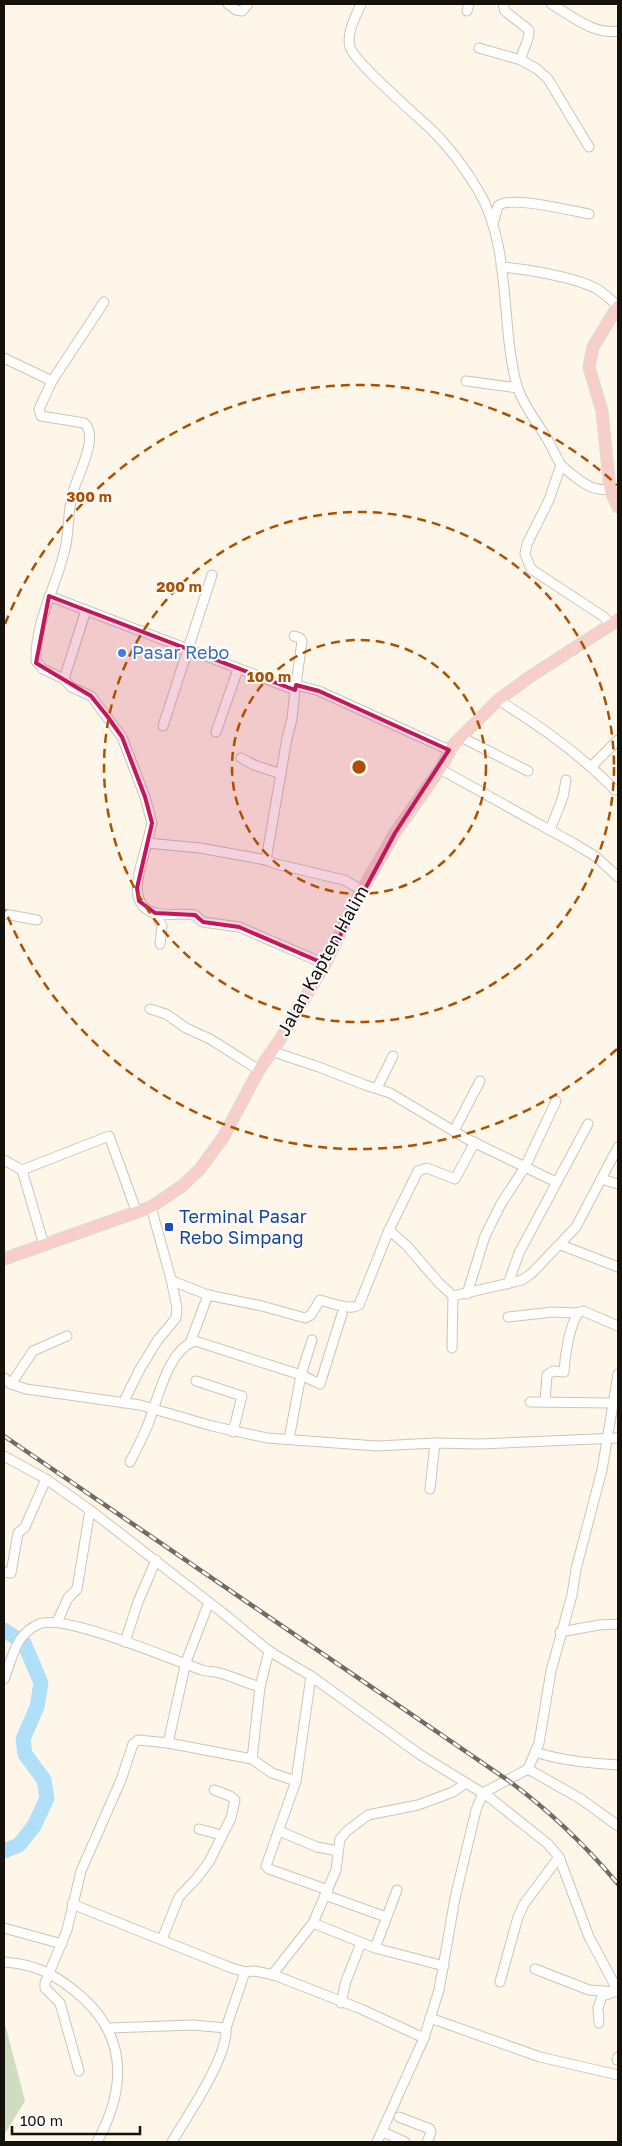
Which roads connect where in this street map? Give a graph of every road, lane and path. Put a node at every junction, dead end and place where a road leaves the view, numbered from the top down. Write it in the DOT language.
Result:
graph roads {
  1 [pos="228,4"];
  2 [pos="248,4"];
  3 [pos="361,4"];
  4 [pos="504,4"];
  5 [pos="550,4"];
  6 [pos="618,31"];
  7 [pos="479,48"];
  8 [pos="521,60"];
  9 [pos="588,147"];
  10 [pos="589,214"];
  11 [pos="493,224"];
  12 [pos="501,267"];
  13 [pos="104,302"];
  14 [pos="618,306"];
  15 [pos="4,358"];
  16 [pos="466,380"];
  17 [pos="52,381"];
  18 [pos="518,388"];
  19 [pos="561,465"];
  20 [pos="610,490"];
  21 [pos="618,507"];
  22 [pos="212,575"];
  23 [pos="49,596"];
  24 [pos="86,610"];
  25 [pos="615,622"];
  26 [pos="294,636"];
  27 [pos="188,649"];
  28 [pos="238,669"];
  29 [pos="64,679"];
  30 [pos="296,688"];
  31 [pos="498,700"];
  32 [pos="163,726"];
  33 [pos="216,732"];
  34 [pos="461,738"];
  35 [pos="618,740"];
  36 [pos="449,750"];
  37 [pos="240,758"];
  38 [pos="592,766"];
  39 [pos="440,769"];
  40 [pos="528,771"];
  41 [pos="281,774"];
  42 [pos="566,780"];
  43 [pos="615,790"];
  44 [pos="550,830"];
  45 [pos="147,843"];
  46 [pos="266,860"];
  47 [pos="618,877"];
  48 [pos="362,890"];
  49 [pos="155,913"];
  50 [pos="4,914"];
  51 [pos="38,920"];
  52 [pos="160,944"];
  53 [pos="325,964"];
  54 [pos="150,1009"];
  55 [pos="271,1051"];
  56 [pos="393,1056"];
  57 [pos="259,1070"];
  58 [pos="480,1082"];
  59 [pos="377,1088"];
  60 [pos="556,1101"];
  61 [pos="588,1124"];
  62 [pos="454,1131"];
  63 [pos="475,1142"];
  64 [pos="618,1147"];
  65 [pos="4,1160"];
  66 [pos="525,1167"];
  67 [pos="22,1170"];
  68 [pos="602,1179"];
  69 [pos="556,1182"];
  70 [pos="618,1184"];
  71 [pos="151,1207"];
  72 [pos="137,1213"];
  73 [pos="389,1230"];
  74 [pos="44,1245"];
  75 [pos="561,1245"];
  76 [pos="4,1259"];
  77 [pos="618,1267"];
  78 [pos="171,1279"];
  79 [pos="508,1284"];
  80 [pos="467,1294"];
  81 [pos="208,1295"];
  82 [pos="453,1296"];
  83 [pos="578,1313"];
  84 [pos="342,1314"];
  85 [pos="508,1317"];
  86 [pos="618,1326"];
  87 [pos="67,1336"];
  88 [pos="312,1340"];
  89 [pos="190,1343"];
  90 [pos="452,1348"];
  91 [pos="301,1374"];
  92 [pos="618,1374"];
  93 [pos="7,1381"];
  94 [pos="196,1381"];
  95 [pos="546,1401"];
  96 [pos="530,1402"];
  97 [pos="612,1402"];
  98 [pos="123,1403"];
  99 [pos="154,1408"];
  100 [pos="233,1432"];
  101 [pos="608,1438"];
  102 [pos="618,1438"];
  103 [pos="289,1439"];
  104 [pos="434,1443"];
  105 [pos="4,1456"];
  106 [pos="130,1462"];
  107 [pos="46,1479"];
  108 [pos="430,1489"];
  109 [pos="90,1510"];
  110 [pos="156,1560"];
  111 [pos="4,1572"];
  112 [pos="209,1602"];
  113 [pos="57,1622"];
  114 [pos="618,1624"];
  115 [pos="560,1632"];
  116 [pos="125,1642"];
  117 [pos="269,1651"];
  118 [pos="186,1662"];
  119 [pos="311,1676"];
  120 [pos="4,1679"];
  121 [pos="260,1686"];
  122 [pos="168,1743"];
  123 [pos="536,1752"];
  124 [pos="252,1759"];
  125 [pos="618,1765"];
  126 [pos="528,1769"];
  127 [pos="296,1781"];
  128 [pos="466,1783"];
  129 [pos="214,1790"];
  130 [pos="483,1793"];
  131 [pos="618,1826"];
  132 [pos="199,1829"];
  133 [pos="279,1831"];
  134 [pos="221,1835"];
  135 [pos="338,1851"];
  136 [pos="559,1857"];
  137 [pos="397,1890"];
  138 [pos="326,1893"];
  139 [pos="72,1904"];
  140 [pos="386,1917"];
  141 [pos="312,1923"];
  142 [pos="4,1928"];
  143 [pos="162,1939"];
  144 [pos="361,1943"];
  145 [pos="62,1944"];
  146 [pos="375,1948"];
  147 [pos="4,1962"];
  148 [pos="444,1966"];
  149 [pos="535,1969"];
  150 [pos="51,1972"];
  151 [pos="245,1972"];
  152 [pos="272,1975"];
  153 [pos="500,1982"];
  154 [pos="617,1992"];
  155 [pos="341,2003"];
  156 [pos="430,2018"];
  157 [pos="599,2023"];
  158 [pos="109,2028"];
  159 [pos="226,2028"];
  160 [pos="424,2038"];
  161 [pos="79,2071"];
  162 [pos="618,2075"];
  163 [pos="399,2117"];
  164 [pos="383,2132"];
  165 [pos="97,2142"];
  166 [pos="172,2142"];
  167 [pos="377,2142"];
  168 [pos="405,2142"];
  169 [pos="427,2142"];
  1 -- 2 [label="street"];
  3 -- 11 [label="street"];
  4 -- 8 [label="street"];
  5 -- 6 [label="street"];
  7 -- 8 [label="street"];
  8 -- 9 [label="street"];
  10 -- 11 [label="street"];
  11 -- 12 [label="street"];
  12 -- 14 [label="street"];
  12 -- 18 [label="street"];
  13 -- 17 [label="street"];
  14 -- 20 [label="main road"];
  15 -- 17 [label="street"];
  16 -- 18 [label="street"];
  17 -- 23 [label="street"];
  18 -- 19 [label="street"];
  19 -- 20 [label="street"];
  19 -- 25 [label="street"];
  20 -- 21 [label="main road"];
  22 -- 27 [label="street"];
  23 -- 24 [label="street"];
  23 -- 29 [label="street"];
  24 -- 27 [label="street"];
  24 -- 29 [label="street"];
  25 -- 31 [label="main road, Jalan Kapten Halim"];
  26 -- 30 [label="street"];
  27 -- 28 [label="street"];
  27 -- 32 [label="street"];
  28 -- 30 [label="street"];
  28 -- 33 [label="street"];
  29 -- 45 [label="street"];
  30 -- 36 [label="street"];
  30 -- 41 [label="street"];
  31 -- 34 [label="main road, Jalan Kapten Halim"];
  31 -- 38 [label="street"];
  34 -- 36 [label="main road, Jalan Kapten Halim"];
  34 -- 40 [label="street"];
  35 -- 38 [label="street"];
  36 -- 39 [label="main road, Jalan Kapten Halim"];
  37 -- 41 [label="street"];
  38 -- 43 [label="street"];
  39 -- 44 [label="street"];
  39 -- 48 [label="main road, Jalan Kapten Halim"];
  41 -- 46 [label="street"];
  42 -- 44 [label="street"];
  44 -- 47 [label="street"];
  45 -- 46 [label="street"];
  45 -- 49 [label="street"];
  46 -- 48 [label="street"];
  48 -- 53 [label="main road, Jalan Kapten Halim"];
  49 -- 52 [label="street"];
  49 -- 53 [label="street"];
  50 -- 51 [label="street"];
  53 -- 55 [label="main road, Jalan Kapten Halim"];
  54 -- 57 [label="street"];
  55 -- 57 [label="main road, Jalan Kapten Halim"];
  55 -- 59 [label="street"];
  56 -- 59 [label="street"];
  57 -- 71 [label="main road, Jalan Kapten Halim"];
  58 -- 62 [label="street"];
  59 -- 62 [label="street"];
  60 -- 66 [label="street"];
  61 -- 69 [label="street"];
  62 -- 63 [label="street"];
  63 -- 66 [label="street"];
  63 -- 73 [label="street"];
  64 -- 68 [label="street"];
  65 -- 67 [label="street"];
  66 -- 69 [label="street"];
  66 -- 80 [label="street"];
  67 -- 72 [label="street"];
  67 -- 74 [label="street"];
  68 -- 70 [label="street"];
  68 -- 75 [label="street"];
  69 -- 79 [label="street"];
  71 -- 72 [label="main road, Jalan Kapten Halim"];
  71 -- 78 [label="street"];
  72 -- 74 [label="main road, Jalan Kapten Halim"];
  73 -- 81 [label="street"];
  73 -- 82 [label="street"];
  74 -- 76 [label="main road, Jalan Kapten Halim"];
  75 -- 77 [label="street"];
  75 -- 79 [label="street"];
  78 -- 81 [label="street"];
  78 -- 98 [label="street"];
  79 -- 80 [label="street"];
  80 -- 82 [label="street"];
  81 -- 89 [label="street"];
  82 -- 90 [label="street"];
  83 -- 85 [label="street"];
  83 -- 86 [label="street"];
  83 -- 95 [label="street"];
  84 -- 91 [label="street"];
  87 -- 93 [label="street"];
  88 -- 91 [label="street"];
  89 -- 91 [label="street"];
  89 -- 99 [label="street"];
  91 -- 103 [label="street"];
  92 -- 97 [label="street"];
  93 -- 98 [label="street"];
  94 -- 100 [label="street"];
  95 -- 96 [label="street"];
  95 -- 97 [label="street"];
  97 -- 101 [label="street"];
  98 -- 99 [label="street"];
  99 -- 100 [label="street"];
  99 -- 106 [label="street"];
  100 -- 103 [label="street"];
  101 -- 102 [label="street"];
  101 -- 104 [label="street"];
  101 -- 115 [label="street"];
  103 -- 104 [label="street"];
  104 -- 108 [label="street"];
  105 -- 107 [label="street"];
  107 -- 109 [label="street"];
  107 -- 111 [label="street"];
  109 -- 110 [label="street"];
  109 -- 113 [label="street"];
  110 -- 112 [label="street"];
  110 -- 116 [label="street"];
  112 -- 117 [label="street"];
  112 -- 118 [label="street"];
  113 -- 116 [label="street"];
  113 -- 120 [label="street"];
  114 -- 115 [label="street"];
  115 -- 123 [label="street"];
  116 -- 118 [label="street"];
  117 -- 119 [label="street"];
  117 -- 121 [label="street"];
  118 -- 121 [label="street"];
  118 -- 122 [label="street"];
  119 -- 127 [label="street"];
  119 -- 128 [label="street"];
  121 -- 124 [label="street"];
  122 -- 124 [label="street"];
  122 -- 139 [label="street"];
  123 -- 125 [label="street"];
  123 -- 126 [label="street"];
  124 -- 127 [label="street"];
  126 -- 130 [label="street"];
  126 -- 131 [label="street"];
  127 -- 133 [label="street"];
  128 -- 130 [label="street"];
  128 -- 135 [label="street"];
  129 -- 134 [label="street"];
  130 -- 136 [label="street"];
  130 -- 148 [label="street"];
  132 -- 134 [label="street"];
  133 -- 135 [label="street"];
  133 -- 138 [label="street"];
  134 -- 143 [label="street"];
  135 -- 138 [label="street"];
  136 -- 153 [label="street"];
  136 -- 154 [label="street"];
  137 -- 140 [label="street"];
  138 -- 140 [label="street"];
  138 -- 141 [label="street"];
  139 -- 143 [label="street"];
  139 -- 145 [label="street"];
  140 -- 146 [label="street"];
  141 -- 144 [label="street"];
  141 -- 152 [label="street"];
  142 -- 145 [label="street"];
  143 -- 151 [label="street"];
  144 -- 146 [label="street"];
  144 -- 155 [label="street"];
  145 -- 150 [label="street"];
  146 -- 148 [label="street"];
  147 -- 150 [label="street"];
  148 -- 156 [label="street"];
  149 -- 154 [label="street"];
  150 -- 158 [label="street"];
  150 -- 161 [label="street"];
  151 -- 152 [label="street"];
  151 -- 159 [label="street"];
  152 -- 155 [label="street"];
  154 -- 157 [label="street"];
  155 -- 160 [label="street"];
  156 -- 160 [label="street"];
  156 -- 162 [label="street"];
  158 -- 159 [label="street"];
  158 -- 165 [label="street"];
  159 -- 166 [label="street"];
  160 -- 164 [label="street"];
  163 -- 169 [label="street"];
  164 -- 167 [label="street"];
  164 -- 168 [label="street"];
}
